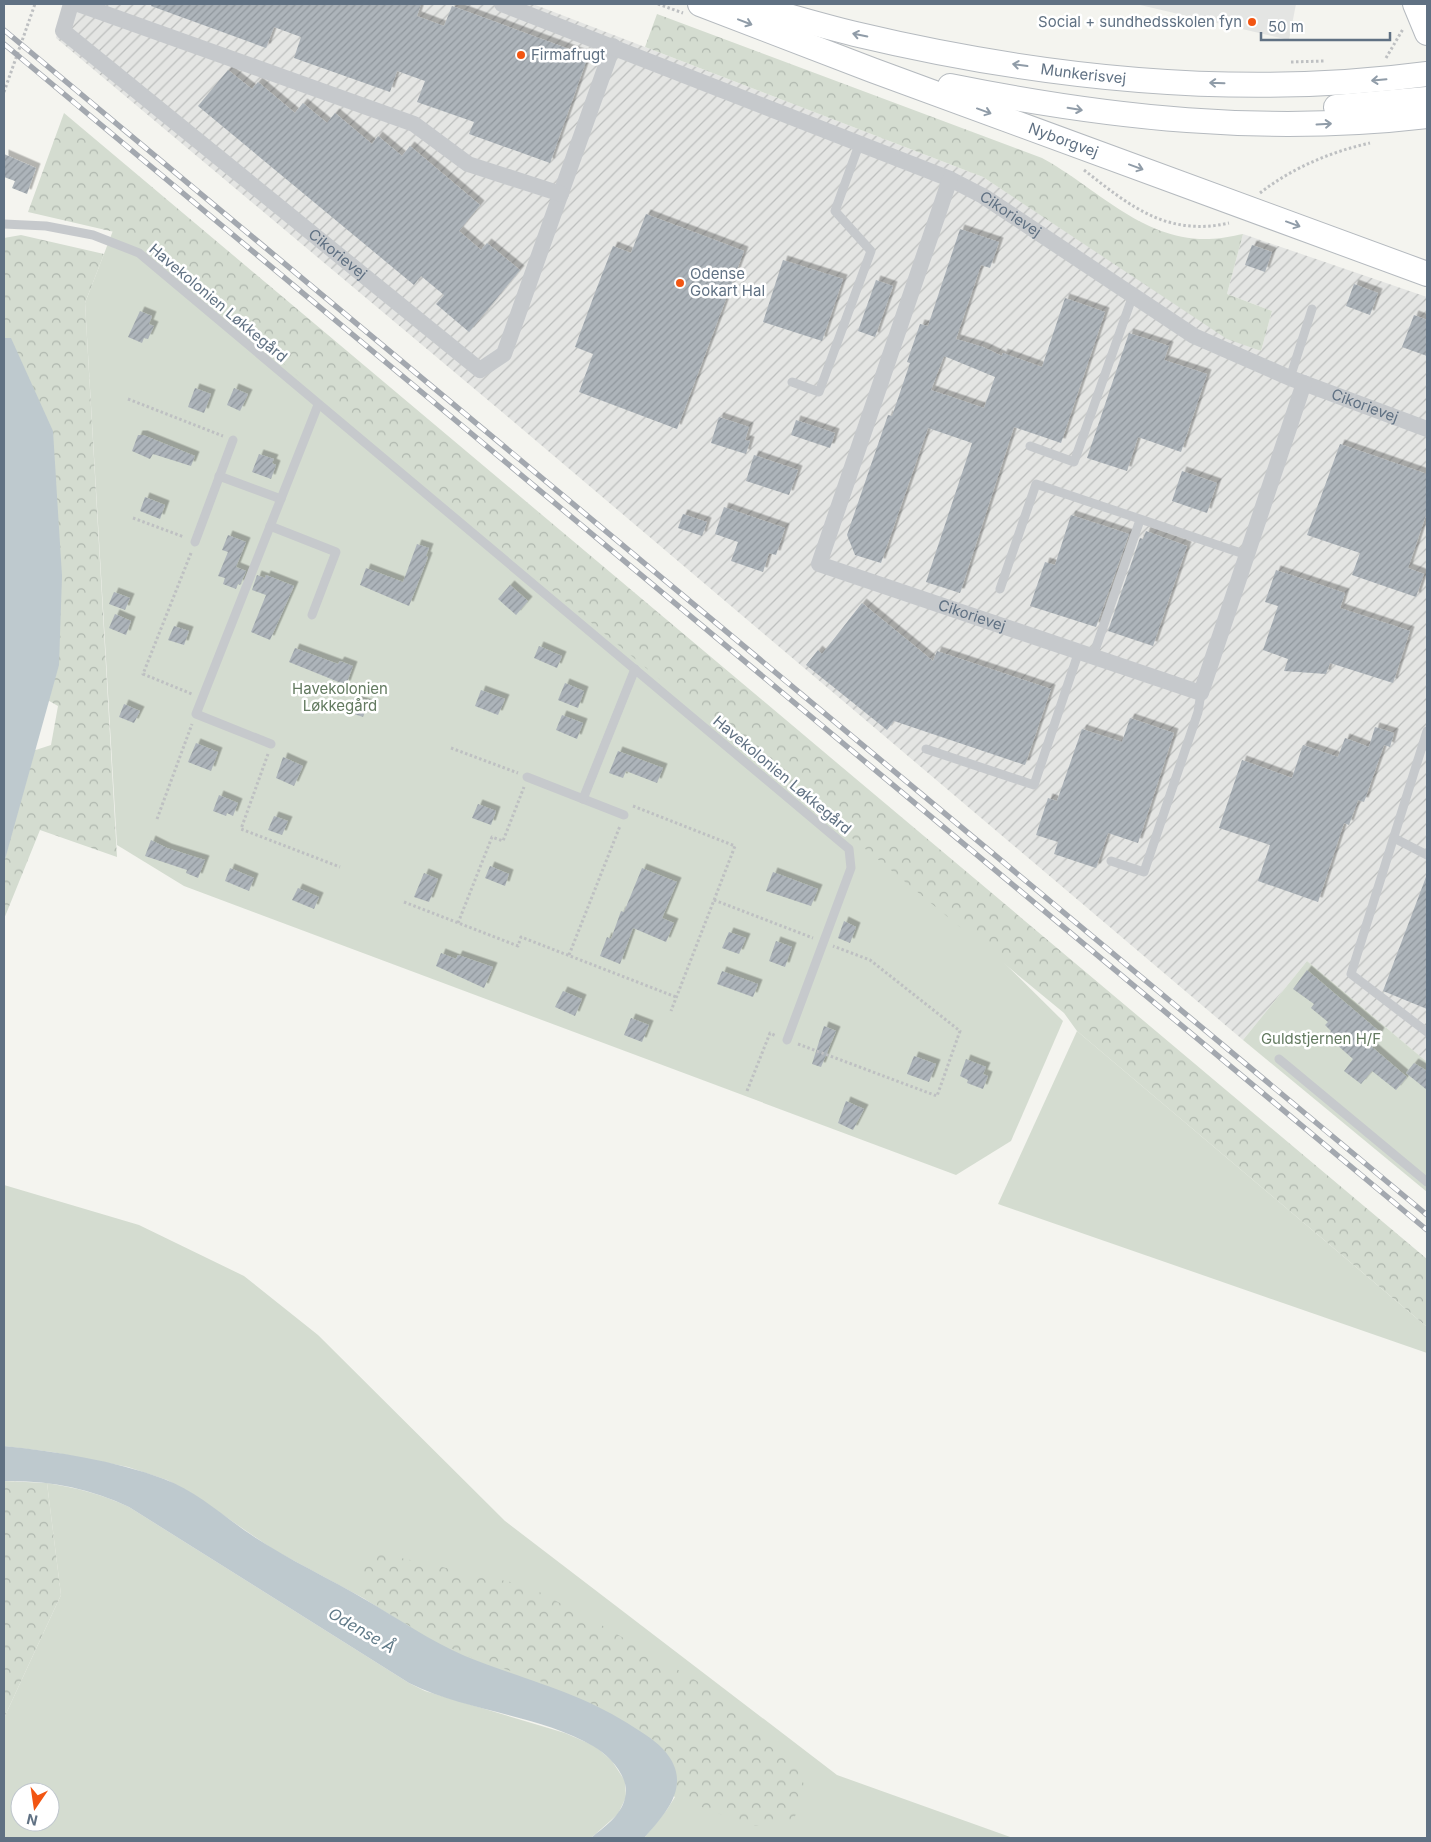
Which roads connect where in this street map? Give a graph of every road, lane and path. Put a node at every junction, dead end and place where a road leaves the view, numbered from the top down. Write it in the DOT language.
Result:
graph roads {
  1 [pos="35,4"];
  2 [pos="71,4"];
  3 [pos="78,4"];
  4 [pos="502,4"];
  5 [pos="700,4"];
  6 [pos="746,4"];
  7 [pos="1416,5"];
  8 [pos="1427,33"];
  9 [pos="612,46"];
  10 [pos="1329,61"];
  11 [pos="1285,63"];
  12 [pos="1384,63"];
  13 [pos="872,70"];
  14 [pos="1427,74"];
  15 [pos="4,92"];
  16 [pos="1427,99"];
  17 [pos="1427,116"];
  18 [pos="1172,120"];
  19 [pos="860,142"];
  20 [pos="950,179"];
  21 [pos="562,194"];
  22 [pos="4,224"];
  23 [pos="1427,274"];
  24 [pos="1133,295"];
  25 [pos="1312,309"];
  26 [pos="1297,380"];
  27 [pos="792,382"];
  28 [pos="128,399"];
  29 [pos="318,405"];
  30 [pos="1427,429"];
  31 [pos="233,440"];
  32 [pos="1030,446"];
  33 [pos="219,476"];
  34 [pos="281,499"];
  35 [pos="133,518"];
  36 [pos="1140,520"];
  37 [pos="270,526"];
  38 [pos="195,542"];
  39 [pos="1247,555"];
  40 [pos="1000,590"];
  41 [pos="312,614"];
  42 [pos="1086,654"];
  43 [pos="635,669"];
  44 [pos="1201,692"];
  45 [pos="202,698"];
  46 [pos="196,714"];
  47 [pos="1427,731"];
  48 [pos="271,744"];
  49 [pos="451,748"];
  50 [pos="926,748"];
  51 [pos="528,777"];
  52 [pos="584,799"];
  53 [pos="624,815"];
  54 [pos="157,818"];
  55 [pos="1394,838"];
  56 [pos="1427,855"];
  57 [pos="1111,861"];
  58 [pos="340,867"];
  59 [pos="714,900"];
  60 [pos="404,902"];
  61 [pos="458,923"];
  62 [pos="824,942"];
  63 [pos="569,955"];
  64 [pos="676,997"];
  65 [pos="671,1011"];
  66 [pos="1427,1032"];
  67 [pos="787,1040"];
  68 [pos="1279,1059"];
  69 [pos="747,1091"];
  70 [pos="1427,1182"];
  1 -- 15 [label="path"];
  2 -- 21 [label="street, Cikorievej"];
  3 -- 21 [label="street"];
  4 -- 9 [label="street, Cikorievej"];
  5 -- 13 [label="main road, Nyborgvej, one-way"];
  14 -- 6 [label="main road, Munkerisvej, one-way"];
  7 -- 8 [label="main road"];
  7 -- 12 [label="path"];
  9 -- 19 [label="street, Cikorievej"];
  9 -- 21 [label="street, Cikorievej"];
  10 -- 11 [label="path"];
  13 -- 18 [label="main road, one-way"];
  13 -- 23 [label="main road, Nyborgvej, one-way"];
  16 -- 18 [label="main road"];
  18 -- 17 [label="main road, one-way"];
  19 -- 20 [label="street, Cikorievej"];
  19 -- 27 [label="lane"];
  20 -- 24 [label="street, Cikorievej"];
  20 -- 42 [label="street, Cikorievej"];
  22 -- 29 [label="lane, Havekolonien Løkkegård"];
  24 -- 26 [label="street, Cikorievej"];
  24 -- 32 [label="lane"];
  25 -- 26 [label="lane"];
  26 -- 30 [label="street, Cikorievej"];
  26 -- 39 [label="street"];
  28 -- 31 [label="path"];
  29 -- 34 [label="lane"];
  29 -- 43 [label="lane, Havekolonien Løkkegård"];
  31 -- 33 [label="lane"];
  33 -- 34 [label="lane"];
  33 -- 38 [label="lane"];
  34 -- 37 [label="lane"];
  35 -- 38 [label="path"];
  36 -- 39 [label="lane"];
  36 -- 40 [label="lane"];
  36 -- 42 [label="lane"];
  37 -- 41 [label="lane"];
  37 -- 45 [label="lane"];
  38 -- 45 [label="path"];
  39 -- 44 [label="street"];
  42 -- 44 [label="street, Cikorievej"];
  42 -- 50 [label="lane"];
  43 -- 52 [label="lane"];
  43 -- 62 [label="lane, Havekolonien Løkkegård"];
  44 -- 57 [label="lane"];
  45 -- 46 [label="lane"];
  46 -- 48 [label="lane"];
  46 -- 54 [label="path"];
  47 -- 55 [label="lane"];
  48 -- 58 [label="path"];
  49 -- 51 [label="path"];
  51 -- 52 [label="lane"];
  51 -- 61 [label="path"];
  52 -- 53 [label="lane"];
  53 -- 59 [label="path"];
  53 -- 63 [label="path"];
  55 -- 56 [label="lane"];
  55 -- 66 [label="lane"];
  59 -- 62 [label="path"];
  59 -- 64 [label="path"];
  60 -- 61 [label="path"];
  61 -- 63 [label="path"];
  62 -- 67 [label="lane, Havekolonien Løkkegård"];
  62 -- 67 [label="path"];
  63 -- 64 [label="path"];
  64 -- 65 [label="path"];
  67 -- 69 [label="path"];
  68 -- 70 [label="lane"];
}
